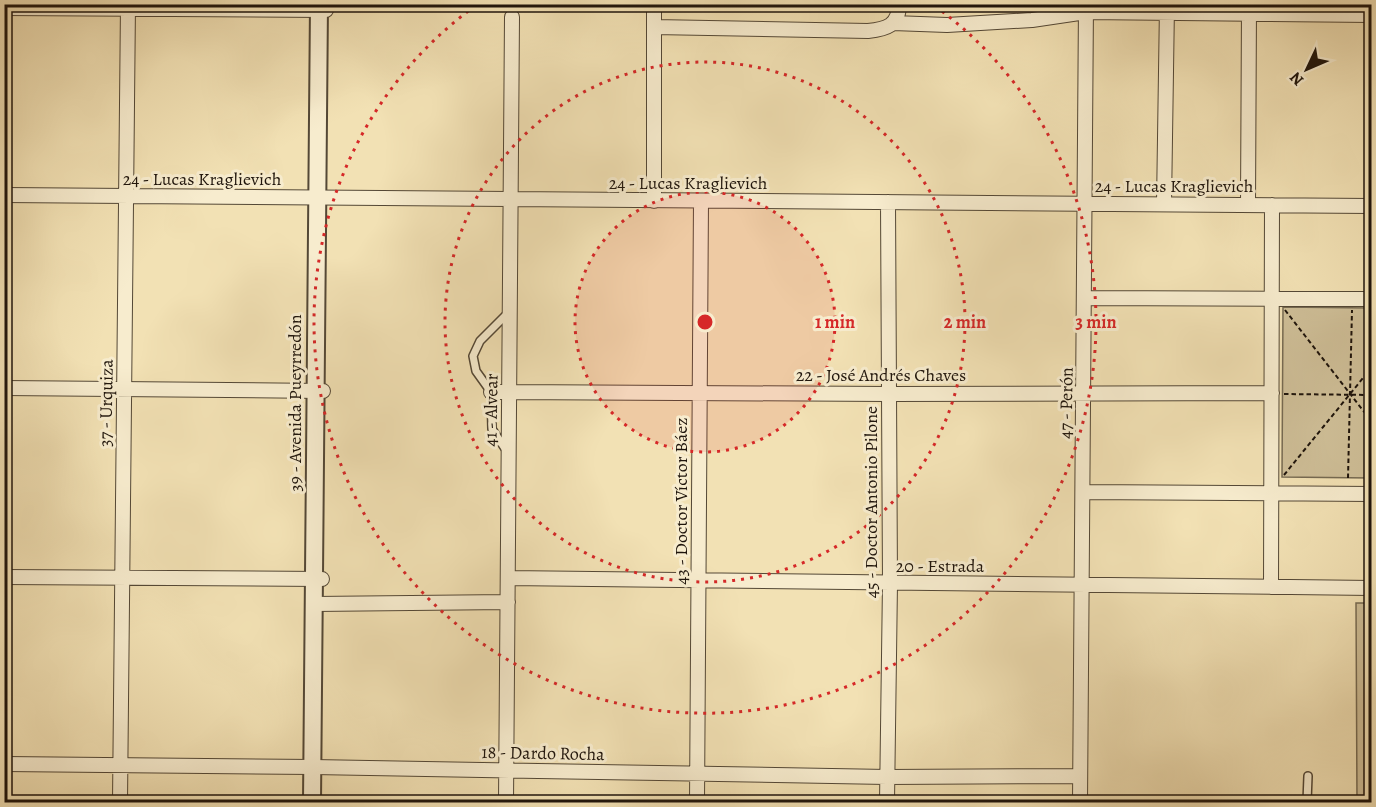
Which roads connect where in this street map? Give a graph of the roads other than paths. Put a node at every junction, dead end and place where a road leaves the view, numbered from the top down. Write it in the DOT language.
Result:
graph roads {
  1 [pos="654,4"];
  2 [pos="899,4"];
  3 [pos="128,7"];
  4 [pos="4,8"];
  5 [pos="322,8"];
  6 [pos="1086,8"];
  7 [pos="1167,8"];
  8 [pos="1249,9"];
  9 [pos="1340,10"];
  10 [pos="1371,15"];
  11 [pos="512,17"];
  12 [pos="888,26"];
  13 [pos="654,27"];
  14 [pos="4,195"];
  15 [pos="126,196"];
  16 [pos="320,198"];
  17 [pos="511,199"];
  18 [pos="654,201"];
  19 [pos="701,201"];
  20 [pos="888,202"];
  21 [pos="1085,204"];
  22 [pos="1164,204"];
  23 [pos="1248,205"];
  24 [pos="1272,205"];
  25 [pos="1371,206"];
  26 [pos="1084,298"];
  27 [pos="1272,298"];
  28 [pos="1371,299"];
  29 [pos="510,312"];
  30 [pos="4,388"];
  31 [pos="124,389"];
  32 [pos="319,391"];
  33 [pos="491,392"];
  34 [pos="509,392"];
  35 [pos="700,392"];
  36 [pos="1084,392"];
  37 [pos="1272,393"];
  38 [pos="888,394"];
  39 [pos="509,455"];
  40 [pos="1083,492"];
  41 [pos="1271,493"];
  42 [pos="1371,494"];
  43 [pos="4,577"];
  44 [pos="122,578"];
  45 [pos="508,578"];
  46 [pos="318,579"];
  47 [pos="699,580"];
  48 [pos="890,584"];
  49 [pos="1082,585"];
  50 [pos="1271,587"];
  51 [pos="1371,588"];
  52 [pos="508,602"];
  53 [pos="318,604"];
  54 [pos="4,764"];
  55 [pos="120,765"];
  56 [pos="316,767"];
  57 [pos="506,770"];
  58 [pos="698,775"];
  59 [pos="1080,776"];
  60 [pos="1308,776"];
  61 [pos="887,777"];
  62 [pos="120,802"];
  63 [pos="312,802"];
  64 [pos="320,802"];
  65 [pos="506,802"];
  66 [pos="697,802"];
  67 [pos="886,802"];
  68 [pos="1080,802"];
  69 [pos="1306,802"];
  1 -- 13 [label="street"];
  2 -- 12 [label="street"];
  3 -- 4 [label="street"];
  3 -- 5 [label="street"];
  3 -- 15 [label="street, 37 - Urquiza"];
  5 -- 16 [label="street, 39 - Avenida Pueyrredón"];
  6 -- 7 [label="street"];
  6 -- 12 [label="street"];
  6 -- 21 [label="street, 47 - Perón"];
  7 -- 8 [label="street"];
  7 -- 22 [label="street"];
  8 -- 9 [label="street"];
  8 -- 23 [label="street"];
  9 -- 10 [label="street"];
  11 -- 17 [label="street, 41 - Alvear"];
  12 -- 13 [label="street"];
  13 -- 18 [label="street"];
  14 -- 15 [label="street, 24 - Lucas Kraglievich"];
  15 -- 16 [label="street, 24 - Lucas Kraglievich"];
  15 -- 31 [label="street, 37 - Urquiza"];
  16 -- 17 [label="street, 24 - Lucas Kraglievich"];
  16 -- 32 [label="street, 39 - Avenida Pueyrredón"];
  17 -- 18 [label="street, 24 - Lucas Kraglievich"];
  17 -- 29 [label="street, 41 - Alvear"];
  18 -- 19 [label="street, 24 - Lucas Kraglievich"];
  19 -- 20 [label="street, 24 - Lucas Kraglievich"];
  19 -- 35 [label="street, 43 - Doctor Víctor Báez"];
  20 -- 21 [label="street, 24 - Lucas Kraglievich"];
  20 -- 38 [label="street, 45 - Doctor Antonio Pilone"];
  21 -- 22 [label="street, 24 - Lucas Kraglievich"];
  21 -- 26 [label="street, 47 - Perón"];
  22 -- 23 [label="street, 24 - Lucas Kraglievich"];
  23 -- 24 [label="street, 24 - Lucas Kraglievich"];
  24 -- 25 [label="street, 24 - Lucas Kraglievich"];
  24 -- 27 [label="street"];
  26 -- 27 [label="street"];
  26 -- 36 [label="street, 47 - Perón"];
  27 -- 28 [label="street"];
  27 -- 37 [label="street"];
  29 -- 33 [label="lane"];
  29 -- 34 [label="street, 41 - Alvear"];
  30 -- 31 [label="street"];
  31 -- 32 [label="street"];
  31 -- 44 [label="street, 37 - Urquiza"];
  32 -- 46 [label="street, 39 - Avenida Pueyrredón"];
  33 -- 34 [label="street, 22 - José Andrés Chaves"];
  33 -- 39 [label="lane"];
  34 -- 35 [label="street, 22 - José Andrés Chaves"];
  34 -- 39 [label="street, 41 - Alvear"];
  35 -- 38 [label="street, 22 - José Andrés Chaves"];
  35 -- 47 [label="street, 43 - Doctor Víctor Báez"];
  36 -- 37 [label="street, 22 - José Andrés Chaves"];
  36 -- 38 [label="street, 22 - José Andrés Chaves"];
  36 -- 40 [label="street, 47 - Perón"];
  37 -- 41 [label="street"];
  38 -- 48 [label="street, 45 - Doctor Antonio Pilone"];
  39 -- 45 [label="street, 41 - Alvear"];
  40 -- 41 [label="street"];
  40 -- 49 [label="street, 47 - Perón"];
  41 -- 42 [label="street"];
  41 -- 50 [label="street"];
  43 -- 44 [label="street"];
  44 -- 46 [label="street"];
  44 -- 55 [label="street, 37 - Urquiza"];
  45 -- 47 [label="street, 20 - Estrada"];
  45 -- 52 [label="street, 41 - Alvear"];
  46 -- 53 [label="street, 39 - Avenida Pueyrredón"];
  47 -- 48 [label="street, 20 - Estrada"];
  47 -- 58 [label="street, 43 - Doctor Víctor Báez"];
  48 -- 49 [label="street, 20 - Estrada"];
  48 -- 61 [label="street, 45 - Doctor Antonio Pilone"];
  49 -- 50 [label="street, 20 - Estrada"];
  49 -- 59 [label="street, 47 - Perón"];
  50 -- 51 [label="street, 20 - Estrada"];
  52 -- 53 [label="street"];
  52 -- 57 [label="street, 41 - Alvear"];
  53 -- 56 [label="street, 39 - Avenida Pueyrredón"];
  54 -- 55 [label="street, 18 - Dardo Rocha"];
  55 -- 56 [label="street, 18 - Dardo Rocha"];
  55 -- 62 [label="street, 37 - Urquiza"];
  56 -- 57 [label="street, 18 - Dardo Rocha"];
  56 -- 63 [label="street, 39 - Avenida Pueyrredón"];
  56 -- 64 [label="street, 39 - Avenida Pueyrredón"];
  57 -- 58 [label="street, 18 - Dardo Rocha"];
  57 -- 65 [label="street, 41 - Alvear"];
  58 -- 61 [label="street, 18 - Dardo Rocha"];
  58 -- 66 [label="street, 43 - Doctor Víctor Báez"];
  59 -- 61 [label="street, 18 - Dardo Rocha"];
  59 -- 68 [label="street, 47 - Perón"];
  60 -- 69 [label="lane"];
  61 -- 67 [label="street, 45 - Doctor Antonio Pilone"];
}
